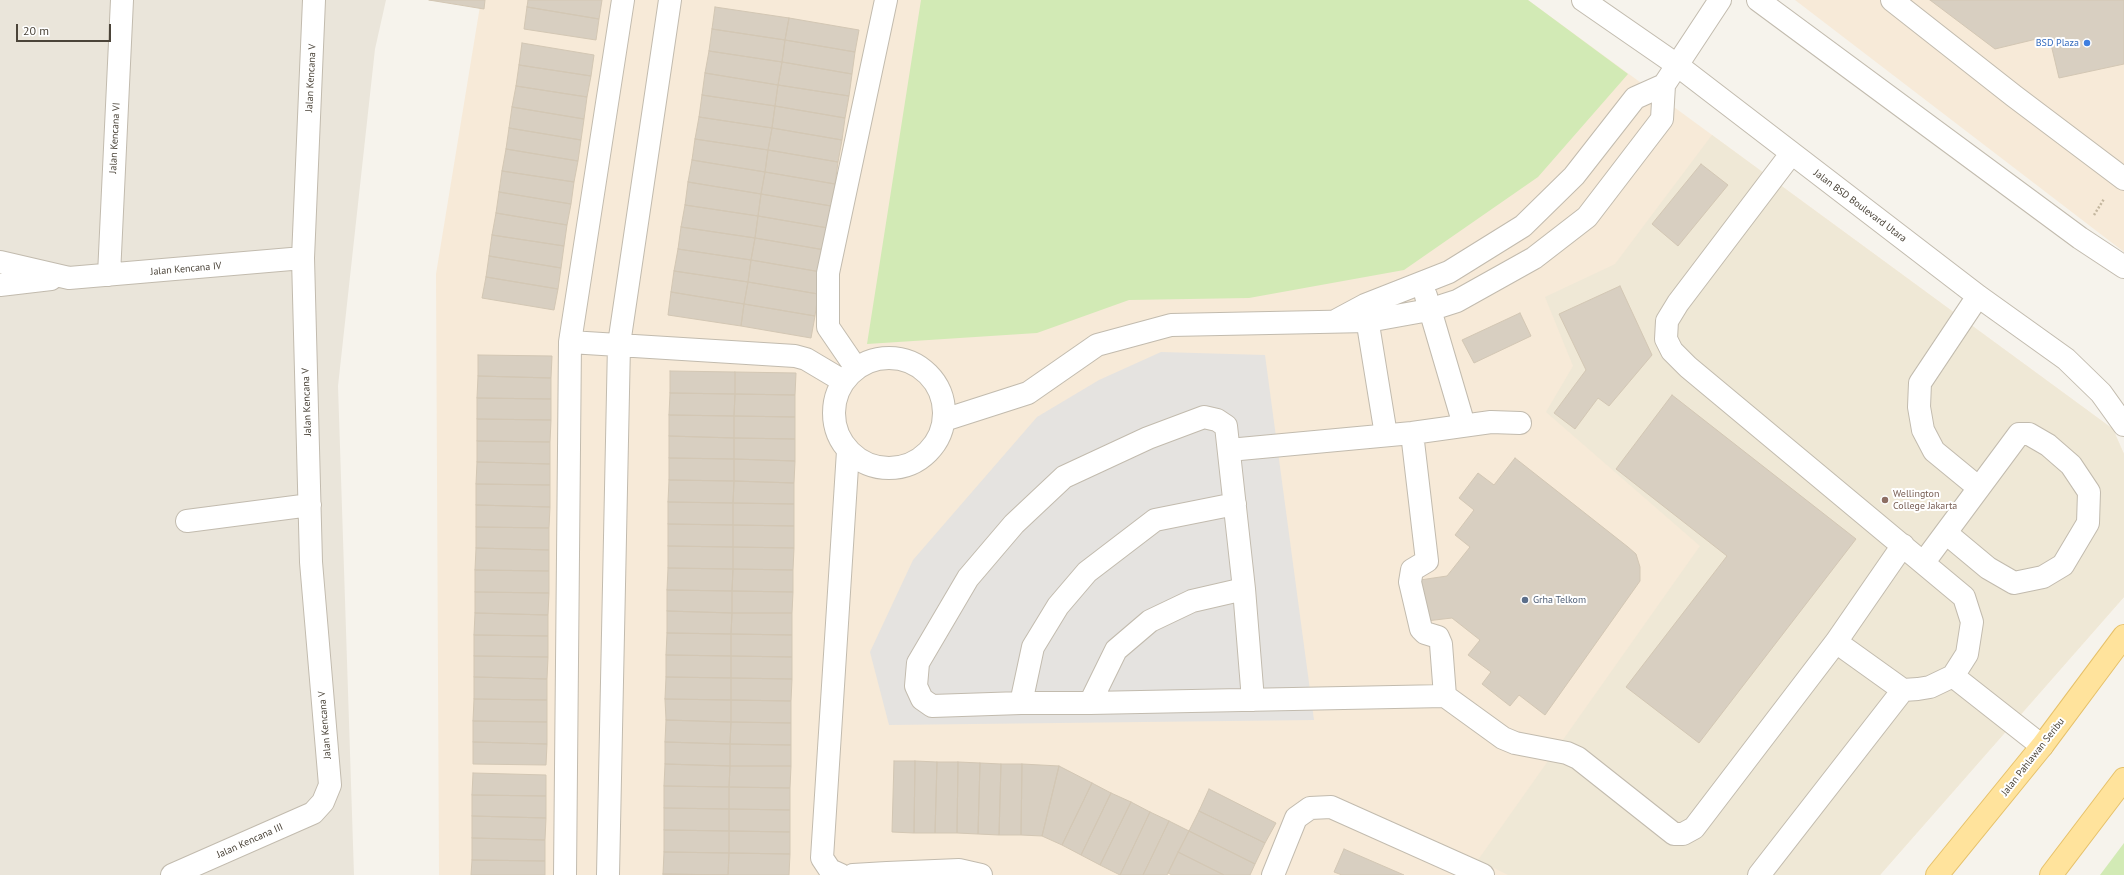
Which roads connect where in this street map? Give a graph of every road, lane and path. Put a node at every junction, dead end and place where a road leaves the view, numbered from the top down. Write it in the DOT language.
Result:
graph roads {
  1 [pos="122,0"];
  2 [pos="314,0"];
  3 [pos="623,0"];
  4 [pos="670,0"];
  5 [pos="1583,0"];
  6 [pos="1720,0"];
  7 [pos="1758,0"];
  8 [pos="1892,0"];
  9 [pos="880,1"];
  10 [pos="1677,65"];
  11 [pos="1664,85"];
  12 [pos="1791,154"];
  13 [pos="2119,171"];
  14 [pos="2080,238"];
  15 [pos="303,258"];
  16 [pos="0,262"];
  17 [pos="2124,267"];
  18 [pos="108,275"];
  19 [pos="69,278"];
  20 [pos="1422,282"];
  21 [pos="0,285"];
  22 [pos="1978,296"];
  23 [pos="1429,310"];
  24 [pos="1366,313"];
  25 [pos="570,342"];
  26 [pos="619,344"];
  27 [pos="850,374"];
  28 [pos="944,420"];
  29 [pos="1520,423"];
  30 [pos="1464,425"];
  31 [pos="2124,425"];
  32 [pos="1412,433"];
  33 [pos="1386,435"];
  34 [pos="1229,450"];
  35 [pos="848,451"];
  36 [pos="1979,488"];
  37 [pos="1235,504"];
  38 [pos="310,505"];
  39 [pos="187,521"];
  40 [pos="1946,533"];
  41 [pos="1903,545"];
  42 [pos="1924,562"];
  43 [pos="1244,588"];
  44 [pos="2124,636"];
  45 [pos="1836,642"];
  46 [pos="1953,676"];
  47 [pos="1904,690"];
  48 [pos="1445,696"];
  49 [pos="1253,700"];
  50 [pos="1021,703"];
  51 [pos="1090,703"];
  52 [pos="2042,746"];
  53 [pos="2124,779"];
  54 [pos="323,802"];
  55 [pos="887,874"];
  56 [pos="172,875"];
  57 [pos="565,875"];
  58 [pos="608,875"];
  59 [pos="841,875"];
  60 [pos="853,875"];
  61 [pos="981,875"];
  62 [pos="1273,875"];
  63 [pos="1483,875"];
  64 [pos="1759,875"];
  65 [pos="1937,875"];
  66 [pos="2051,875"];
  1 -- 18 [label="street, Jalan Kencana VI"];
  2 -- 15 [label="street, Jalan Kencana V"];
  3 -- 25 [label="street"];
  4 -- 26 [label="street"];
  5 -- 10 [label="street, Jalan BSD Boulevard Utara"];
  6 -- 10 [label="street"];
  7 -- 14 [label="street"];
  8 -- 13 [label="street"];
  9 -- 27 [label="street"];
  10 -- 11 [label="street"];
  10 -- 12 [label="street, Jalan BSD Boulevard Utara"];
  11 -- 20 [label="street"];
  11 -- 23 [label="street"];
  12 -- 22 [label="street, Jalan BSD Boulevard Utara"];
  12 -- 41 [label="street"];
  13 -- 14 [label="path"];
  14 -- 17 [label="street"];
  15 -- 18 [label="street, Jalan Kencana IV"];
  15 -- 38 [label="street, Jalan Kencana V"];
  16 -- 19 [label="street, Jalan Kencana IV"];
  18 -- 19 [label="street, Jalan Kencana IV"];
  19 -- 21 [label="street, Jalan Kencana IV"];
  20 -- 23 [label="street"];
  20 -- 24 [label="street"];
  22 -- 31 [label="street, Jalan BSD Boulevard Utara"];
  22 -- 36 [label="street"];
  23 -- 24 [label="street"];
  23 -- 30 [label="street"];
  24 -- 28 [label="street"];
  24 -- 33 [label="street"];
  25 -- 26 [label="street"];
  25 -- 57 [label="street"];
  26 -- 27 [label="street"];
  26 -- 58 [label="street"];
  27 -- 28 [label="street"];
  27 -- 35 [label="street"];
  28 -- 35 [label="street"];
  29 -- 30 [label="street"];
  30 -- 32 [label="street"];
  32 -- 33 [label="street"];
  32 -- 48 [label="street"];
  33 -- 34 [label="street"];
  34 -- 37 [label="street"];
  34 -- 50 [label="street"];
  35 -- 59 [label="street"];
  36 -- 40 [label="street"];
  36 -- 40 [label="street"];
  37 -- 43 [label="street"];
  37 -- 50 [label="street"];
  38 -- 39 [label="street"];
  38 -- 54 [label="street, Jalan Kencana V"];
  40 -- 42 [label="street"];
  41 -- 42 [label="street"];
  41 -- 45 [label="street"];
  42 -- 46 [label="street"];
  43 -- 49 [label="street"];
  43 -- 51 [label="street"];
  44 -- 52 [label="main road, Jalan Pahlawan Seribu"];
  45 -- 47 [label="street"];
  45 -- 48 [label="street"];
  46 -- 47 [label="street"];
  46 -- 52 [label="street"];
  47 -- 64 [label="street"];
  48 -- 49 [label="street"];
  49 -- 51 [label="street"];
  50 -- 51 [label="street"];
  52 -- 65 [label="main road, Jalan Pahlawan Seribu"];
  53 -- 66 [label="main road"];
  54 -- 56 [label="street, Jalan Kencana III"];
  55 -- 60 [label="street"];
  55 -- 61 [label="street"];
  62 -- 63 [label="street"];
}
